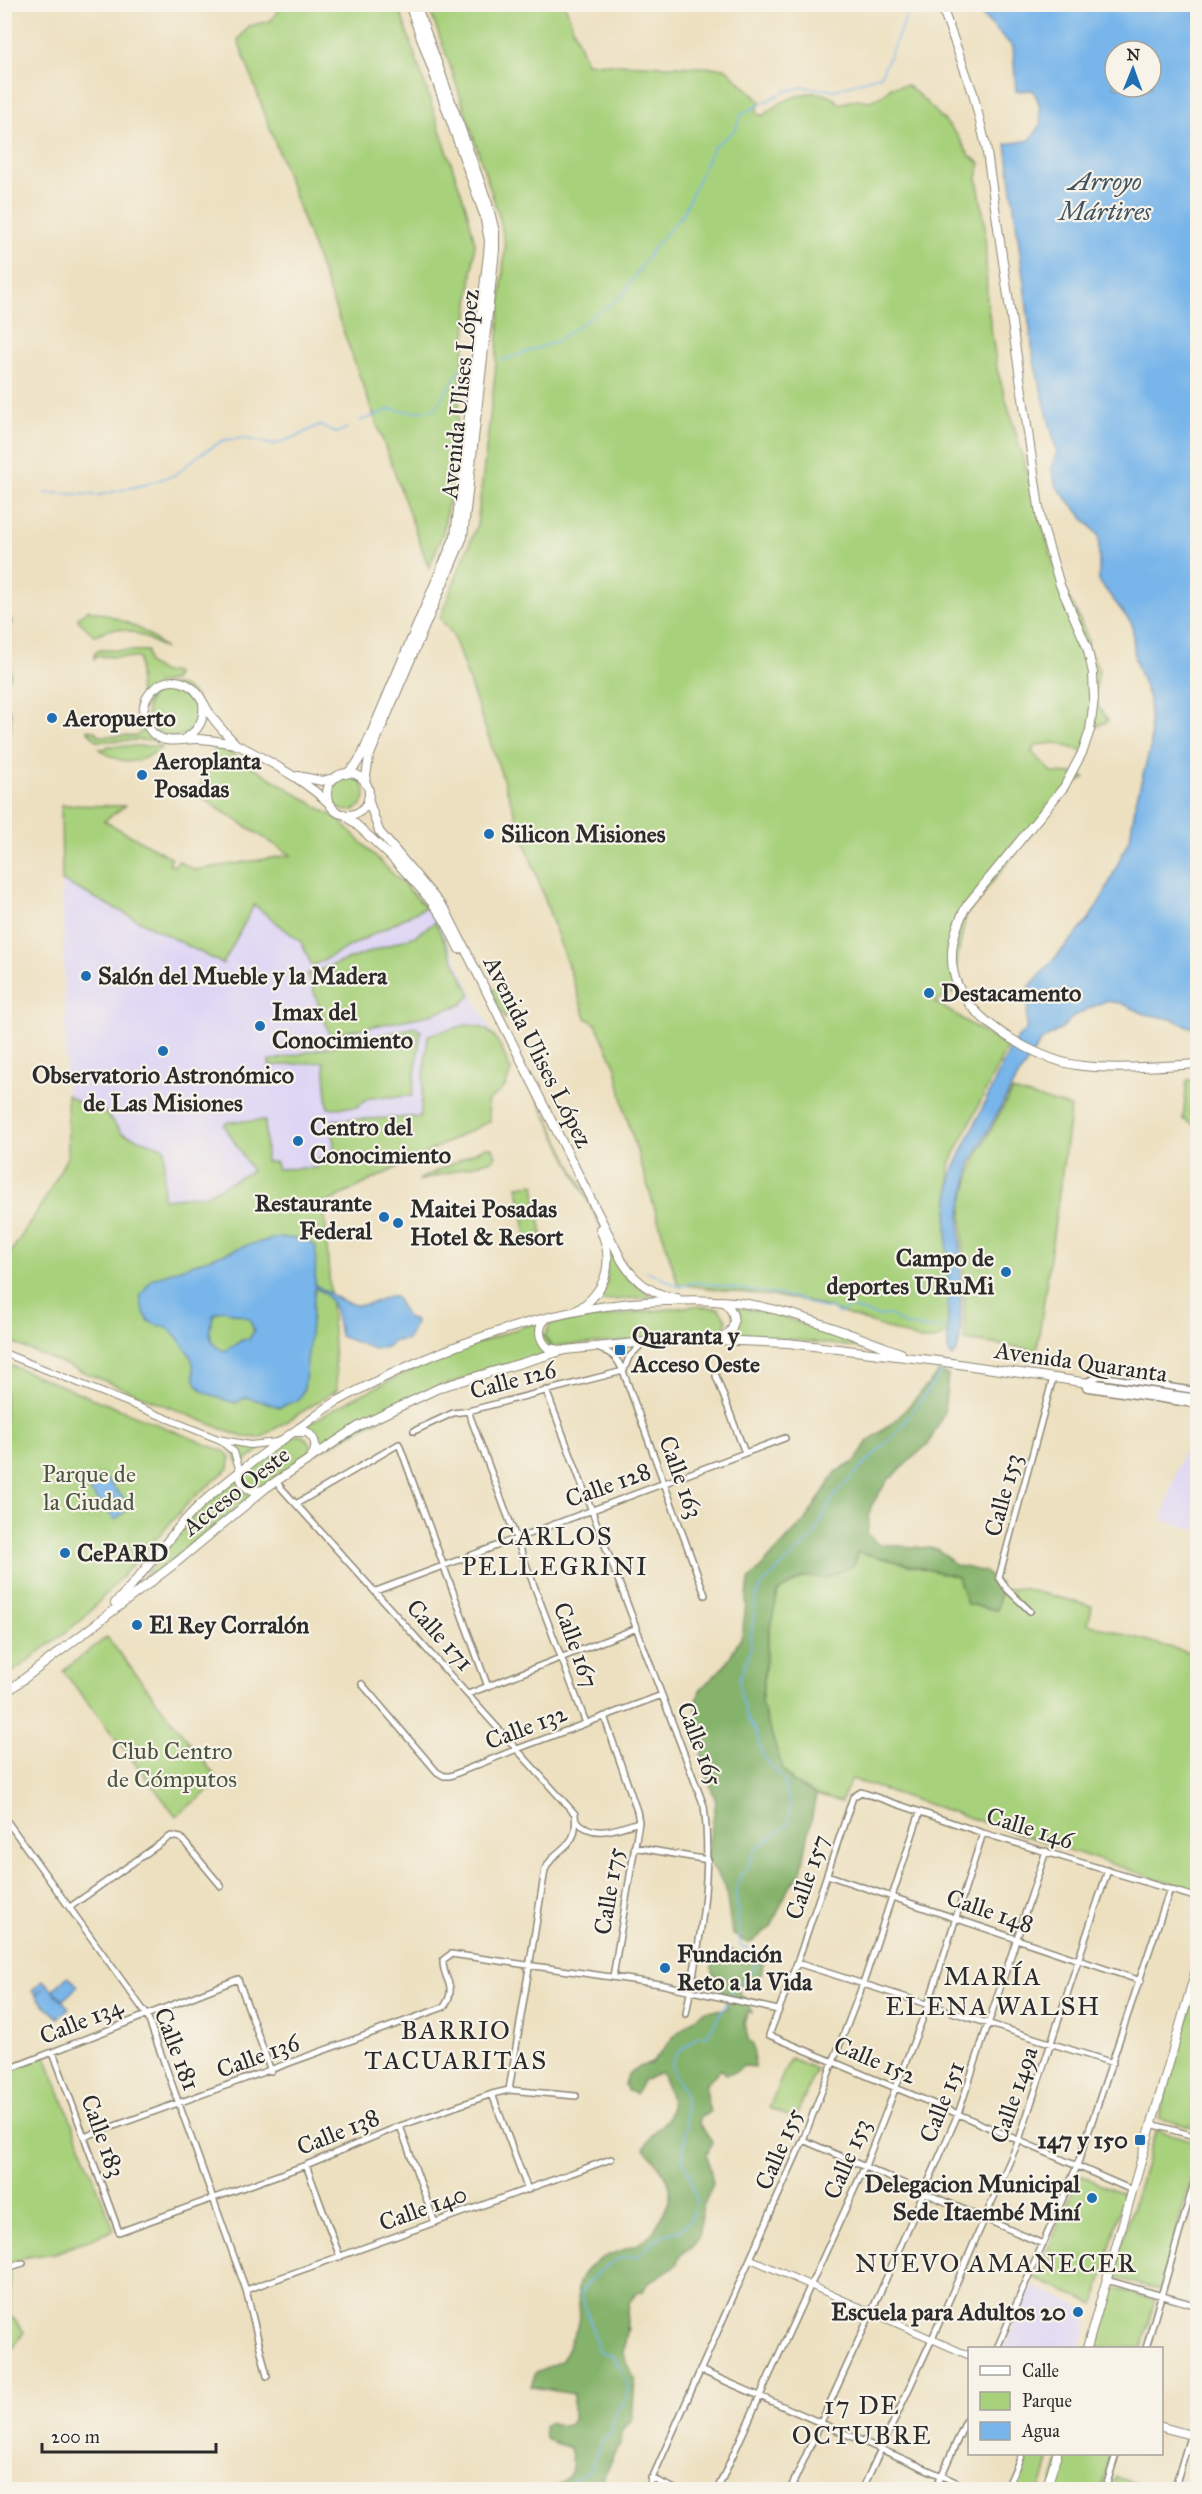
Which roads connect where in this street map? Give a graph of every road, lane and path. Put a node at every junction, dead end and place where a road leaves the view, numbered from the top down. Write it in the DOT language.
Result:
graph roads {
  1 [pos="409,4"];
  2 [pos="416,4"];
  3 [pos="941,4"];
  4 [pos="202,702"];
  5 [pos="182,740"];
  6 [pos="237,745"];
  7 [pos="341,775"];
  8 [pos="296,776"];
  9 [pos="366,783"];
  10 [pos="368,799"];
  11 [pos="331,805"];
  12 [pos="344,814"];
  13 [pos="1197,1064"];
  14 [pos="689,1300"];
  15 [pos="715,1301"];
  16 [pos="576,1311"];
  17 [pos="553,1315"];
  18 [pos="713,1340"];
  19 [pos="645,1342"];
  20 [pos="591,1347"];
  21 [pos="565,1350"];
  22 [pos="4,1353"];
  23 [pos="919,1359"];
  24 [pos="623,1371"];
  25 [pos="716,1376"];
  26 [pos="1053,1378"];
  27 [pos="1083,1383"];
  28 [pos="546,1390"];
  29 [pos="1197,1391"];
  30 [pos="1197,1399"];
  31 [pos="1197,1405"];
  32 [pos="468,1412"];
  33 [pos="414,1431"];
  34 [pos="293,1432"];
  35 [pos="786,1438"];
  36 [pos="218,1439"];
  37 [pos="278,1442"];
  38 [pos="745,1453"];
  39 [pos="312,1456"];
  40 [pos="240,1471"];
  41 [pos="276,1482"];
  42 [pos="664,1484"];
  43 [pos="266,1488"];
  44 [pos="296,1504"];
  45 [pos="592,1510"];
  46 [pos="517,1538"];
  47 [pos="444,1566"];
  48 [pos="376,1591"];
  49 [pos="705,1594"];
  50 [pos="1030,1611"];
  51 [pos="92,1626"];
  52 [pos="637,1629"];
  53 [pos="562,1658"];
  54 [pos="362,1684"];
  55 [pos="488,1687"];
  56 [pos="4,1694"];
  57 [pos="468,1694"];
  58 [pos="662,1695"];
  59 [pos="604,1716"];
  60 [pos="586,1723"];
  61 [pos="517,1749"];
  62 [pos="853,1797"];
  63 [pos="637,1811"];
  64 [pos="920,1812"];
  65 [pos="4,1817"];
  66 [pos="576,1817"];
  67 [pos="639,1822"];
  68 [pos="983,1833"];
  69 [pos="634,1847"];
  70 [pos="1046,1851"];
  71 [pos="708,1860"];
  72 [pos="1108,1870"];
  73 [pos="827,1875"];
  74 [pos="221,1886"];
  75 [pos="1170,1889"];
  76 [pos="891,1896"];
  77 [pos="1197,1898"];
  78 [pos="70,1907"];
  79 [pos="957,1918"];
  80 [pos="1018,1939"];
  81 [pos="1079,1960"];
  82 [pos="797,1963"];
  83 [pos="1197,1963"];
  84 [pos="528,1965"];
  85 [pos="613,1977"];
  86 [pos="1141,1981"];
  87 [pos="863,1984"];
  88 [pos="689,1990"];
  89 [pos="928,2005"];
  90 [pos="778,2010"];
  91 [pos="147,2014"];
  92 [pos="686,2014"];
  93 [pos="990,2024"];
  94 [pos="770,2035"];
  95 [pos="1051,2044"];
  96 [pos="53,2052"];
  97 [pos="834,2062"];
  98 [pos="1113,2064"];
  99 [pos="4,2071"];
  100 [pos="271,2071"];
  101 [pos="897,2089"];
  102 [pos="509,2090"];
  103 [pos="492,2094"];
  104 [pos="576,2096"];
  105 [pos="179,2104"];
  106 [pos="958,2114"];
  107 [pos="1151,2124"];
  108 [pos="400,2126"];
  109 [pos="84,2137"];
  110 [pos="1197,2137"];
  111 [pos="803,2140"];
  112 [pos="1018,2140"];
  113 [pos="611,2159"];
  114 [pos="306,2165"];
  115 [pos="865,2166"];
  116 [pos="1077,2166"];
  117 [pos="1197,2169"];
  118 [pos="528,2190"];
  119 [pos="1132,2190"];
  120 [pos="1195,2191"];
  121 [pos="924,2192"];
  122 [pos="213,2198"];
  123 [pos="986,2219"];
  124 [pos="435,2223"];
  125 [pos="119,2232"];
  126 [pos="1043,2244"];
  127 [pos="340,2257"];
  128 [pos="751,2259"];
  129 [pos="23,2262"];
  130 [pos="4,2269"];
  131 [pos="1106,2280"];
  132 [pos="811,2286"];
  133 [pos="246,2290"];
  134 [pos="1161,2296"];
  135 [pos="1197,2306"];
  136 [pos="871,2313"];
  137 [pos="932,2339"];
  138 [pos="999,2347"];
  139 [pos="1088,2347"];
  140 [pos="1147,2347"];
  141 [pos="968,2356"];
  142 [pos="700,2370"];
  143 [pos="267,2376"];
  144 [pos="760,2396"];
  145 [pos="1197,2409"];
  146 [pos="968,2414"];
  147 [pos="820,2422"];
  148 [pos="1163,2428"];
  149 [pos="1194,2436"];
  150 [pos="880,2448"];
  151 [pos="1022,2455"];
  152 [pos="1057,2455"];
  153 [pos="1116,2455"];
  154 [pos="941,2476"];
  155 [pos="651,2478"];
  156 [pos="647,2490"];
  157 [pos="677,2490"];
  158 [pos="717,2490"];
  159 [pos="790,2490"];
  160 [pos="862,2490"];
  161 [pos="935,2490"];
  162 [pos="974,2490"];
  163 [pos="1006,2490"];
  164 [pos="1046,2490"];
  165 [pos="1106,2490"];
  166 [pos="1174,2490"];
  1 -- 7 [label="main road, Avenida Ulises López"];
  2 -- 9 [label="main road, Avenida Ulises López"];
  3 -- 13 [label="main road"];
  4 -- 5 [label="main road"];
  4 -- 5 [label="main road"];
  4 -- 6 [label="main road"];
  5 -- 6 [label="main road"];
  6 -- 8 [label="main road"];
  7 -- 8 [label="main road"];
  7 -- 9 [label="main road"];
  7 -- 11 [label="main road"];
  8 -- 11 [label="main road"];
  9 -- 10 [label="main road"];
  10 -- 12 [label="main road"];
  10 -- 14 [label="main road, Avenida Ulises López"];
  11 -- 12 [label="main road"];
  12 -- 16 [label="main road, Avenida Ulises López"];
  14 -- 15 [label="main road"];
  14 -- 16 [label="main road, Acceso Oeste"];
  15 -- 18 [label="main road"];
  15 -- 23 [label="main road"];
  16 -- 17 [label="main road, Acceso Oeste"];
  17 -- 21 [label="main road"];
  17 -- 34 [label="main road, Acceso Oeste"];
  18 -- 19 [label="main road, Acceso Oeste"];
  18 -- 23 [label="main road"];
  19 -- 20 [label="main road, Acceso Oeste"];
  19 -- 24 [label="street"];
  20 -- 21 [label="main road, Acceso Oeste"];
  20 -- 24 [label="street, Calle 163"];
  21 -- 39 [label="main road, Acceso Oeste"];
  22 -- 36 [label="street"];
  23 -- 26 [label="main road, Avenida Quaranta"];
  24 -- 28 [label="street, Calle 126"];
  24 -- 42 [label="street, Calle 163"];
  25 -- 38 [label="street"];
  26 -- 27 [label="main road, Avenida Quaranta"];
  26 -- 50 [label="street, Calle 153"];
  27 -- 29 [label="street"];
  27 -- 30 [label="main road, Avenida Quaranta"];
  27 -- 31 [label="street"];
  28 -- 32 [label="street, Calle 126"];
  28 -- 45 [label="street, Calle 165"];
  32 -- 33 [label="street, Calle 126"];
  32 -- 46 [label="street, Calle 167"];
  34 -- 37 [label="main road, Acceso Oeste"];
  34 -- 39 [label="main road"];
  35 -- 38 [label="street, Calle 128"];
  36 -- 37 [label="street"];
  36 -- 40 [label="street"];
  37 -- 40 [label="main road, Acceso Oeste"];
  38 -- 42 [label="street, Calle 128"];
  39 -- 41 [label="main road, Acceso Oeste"];
  40 -- 43 [label="main road"];
  40 -- 51 [label="main road, Acceso Oeste"];
  41 -- 43 [label="main road, Acceso Oeste"];
  41 -- 44 [label="street, Calle 171"];
  42 -- 45 [label="street, Calle 128"];
  42 -- 49 [label="street, Calle 163"];
  43 -- 51 [label="main road, Acceso Oeste"];
  44 -- 47 [label="street"];
  44 -- 48 [label="street, Calle 171"];
  45 -- 46 [label="street, Calle 128"];
  45 -- 52 [label="street, Calle 165"];
  46 -- 47 [label="street, Calle 128"];
  46 -- 53 [label="street, Calle 167"];
  47 -- 48 [label="street, Calle 128"];
  47 -- 55 [label="street"];
  48 -- 57 [label="street, Calle 171"];
  51 -- 56 [label="main road"];
  52 -- 53 [label="street"];
  52 -- 58 [label="street, Calle 165"];
  53 -- 55 [label="street"];
  53 -- 60 [label="street, Calle 167"];
  54 -- 61 [label="street, Calle 132"];
  55 -- 57 [label="street"];
  57 -- 61 [label="street, Calle 171"];
  58 -- 59 [label="street, Calle 132"];
  58 -- 71 [label="street, Calle 165"];
  59 -- 60 [label="street, Calle 132"];
  59 -- 63 [label="street, Calle 167"];
  60 -- 61 [label="street, Calle 132"];
  61 -- 66 [label="street, Calle 171"];
  62 -- 64 [label="street, Calle 146"];
  62 -- 73 [label="street, Calle 157"];
  63 -- 67 [label="street, Calle 175"];
  64 -- 68 [label="street, Calle 146"];
  64 -- 76 [label="street, Calle 155"];
  65 -- 78 [label="street, Calle 181"];
  66 -- 67 [label="street"];
  66 -- 84 [label="street"];
  67 -- 69 [label="street, Calle 175"];
  68 -- 70 [label="street, Calle 146"];
  68 -- 79 [label="street, Calle 153"];
  69 -- 71 [label="street"];
  69 -- 85 [label="street, Calle 175"];
  70 -- 72 [label="street, Calle 146"];
  70 -- 80 [label="street, Calle 151"];
  71 -- 88 [label="street, Calle 165"];
  72 -- 75 [label="street, Calle 146"];
  72 -- 81 [label="street, Calle 149a"];
  73 -- 76 [label="street, Calle 148"];
  73 -- 82 [label="street, Calle 157"];
  74 -- 78 [label="street"];
  75 -- 77 [label="street, Calle 146"];
  75 -- 86 [label="street"];
  76 -- 79 [label="street, Calle 148"];
  76 -- 87 [label="street, Calle 155"];
  78 -- 91 [label="street, Calle 181"];
  79 -- 80 [label="street, Calle 148"];
  79 -- 89 [label="street, Calle 153"];
  80 -- 81 [label="street, Calle 148"];
  80 -- 93 [label="street, Calle 151"];
  81 -- 86 [label="street, Calle 148"];
  81 -- 95 [label="street, Calle 149a"];
  82 -- 87 [label="street"];
  82 -- 90 [label="street, Calle 157"];
  83 -- 107 [label="main road"];
  84 -- 85 [label="street"];
  84 -- 100 [label="street, Calle 136"];
  84 -- 102 [label="street"];
  85 -- 88 [label="street"];
  86 -- 98 [label="street"];
  87 -- 89 [label="street"];
  87 -- 97 [label="street, Calle 155"];
  88 -- 90 [label="street"];
  88 -- 92 [label="street, Calle 165"];
  89 -- 93 [label="street"];
  89 -- 101 [label="street, Calle 153"];
  90 -- 94 [label="street, Calle 157"];
  91 -- 96 [label="street, Calle 134"];
  91 -- 100 [label="street, Calle 134"];
  91 -- 105 [label="street, Calle 181"];
  93 -- 95 [label="street"];
  93 -- 106 [label="street, Calle 151"];
  94 -- 97 [label="street, Calle 152"];
  95 -- 98 [label="street"];
  95 -- 112 [label="street, Calle 149a"];
  96 -- 99 [label="street, Calle 134"];
  96 -- 109 [label="street, Calle 183"];
  97 -- 101 [label="street, Calle 152"];
  97 -- 111 [label="street, Calle 155"];
  98 -- 116 [label="street"];
  100 -- 105 [label="street, Calle 136"];
  101 -- 106 [label="street, Calle 152"];
  101 -- 115 [label="street, Calle 153"];
  102 -- 103 [label="street, Calle 138"];
  102 -- 104 [label="street, Calle 138"];
  103 -- 108 [label="street, Calle 138"];
  103 -- 118 [label="street"];
  105 -- 109 [label="street, Calle 136"];
  105 -- 122 [label="street, Calle 181"];
  106 -- 112 [label="street, Calle 152"];
  106 -- 121 [label="street, Calle 151"];
  107 -- 110 [label="street"];
  107 -- 119 [label="main road"];
  108 -- 114 [label="street, Calle 138"];
  108 -- 124 [label="street"];
  109 -- 125 [label="street, Calle 183"];
  111 -- 115 [label="street"];
  111 -- 128 [label="street, Calle 155"];
  112 -- 116 [label="street, Calle 152"];
  112 -- 123 [label="street, Calle 149a"];
  113 -- 118 [label="street, Calle 140"];
  114 -- 122 [label="street, Calle 138"];
  114 -- 127 [label="street"];
  115 -- 121 [label="street"];
  115 -- 132 [label="street, Calle 153"];
  116 -- 119 [label="street, Calle 152"];
  116 -- 126 [label="street"];
  117 -- 120 [label="street"];
  118 -- 124 [label="street, Calle 140"];
  119 -- 131 [label="main road"];
  120 -- 134 [label="street"];
  121 -- 123 [label="street"];
  121 -- 136 [label="street, Calle 151"];
  122 -- 125 [label="street, Calle 138"];
  122 -- 133 [label="street, Calle 181"];
  123 -- 126 [label="street"];
  123 -- 137 [label="street, Calle 149a"];
  124 -- 127 [label="street, Calle 140"];
  126 -- 138 [label="street"];
  127 -- 133 [label="street, Calle 140"];
  128 -- 132 [label="street"];
  128 -- 142 [label="street, Calle 155"];
  129 -- 130 [label="street"];
  131 -- 134 [label="street"];
  131 -- 139 [label="main road"];
  132 -- 136 [label="street"];
  132 -- 144 [label="street, Calle 153"];
  133 -- 143 [label="street, Calle 181"];
  134 -- 135 [label="street"];
  134 -- 140 [label="street"];
  136 -- 137 [label="street"];
  136 -- 147 [label="street, Calle 151"];
  137 -- 141 [label="street"];
  137 -- 150 [label="street, Calle 149a"];
  142 -- 144 [label="street"];
  142 -- 155 [label="street, Calle 155"];
  144 -- 147 [label="street"];
  144 -- 158 [label="street, Calle 153"];
  145 -- 149 [label="street"];
  146 -- 154 [label="street"];
  147 -- 150 [label="street"];
  147 -- 159 [label="street, Calle 151"];
  148 -- 149 [label="main road"];
  149 -- 166 [label="street"];
  150 -- 154 [label="street"];
  150 -- 160 [label="street, Calle 149a"];
  151 -- 163 [label="street"];
  152 -- 164 [label="main road"];
  153 -- 165 [label="street"];
  154 -- 161 [label="street"];
  154 -- 162 [label="street"];
  155 -- 156 [label="street, Calle 155"];
  155 -- 157 [label="street"];
}
